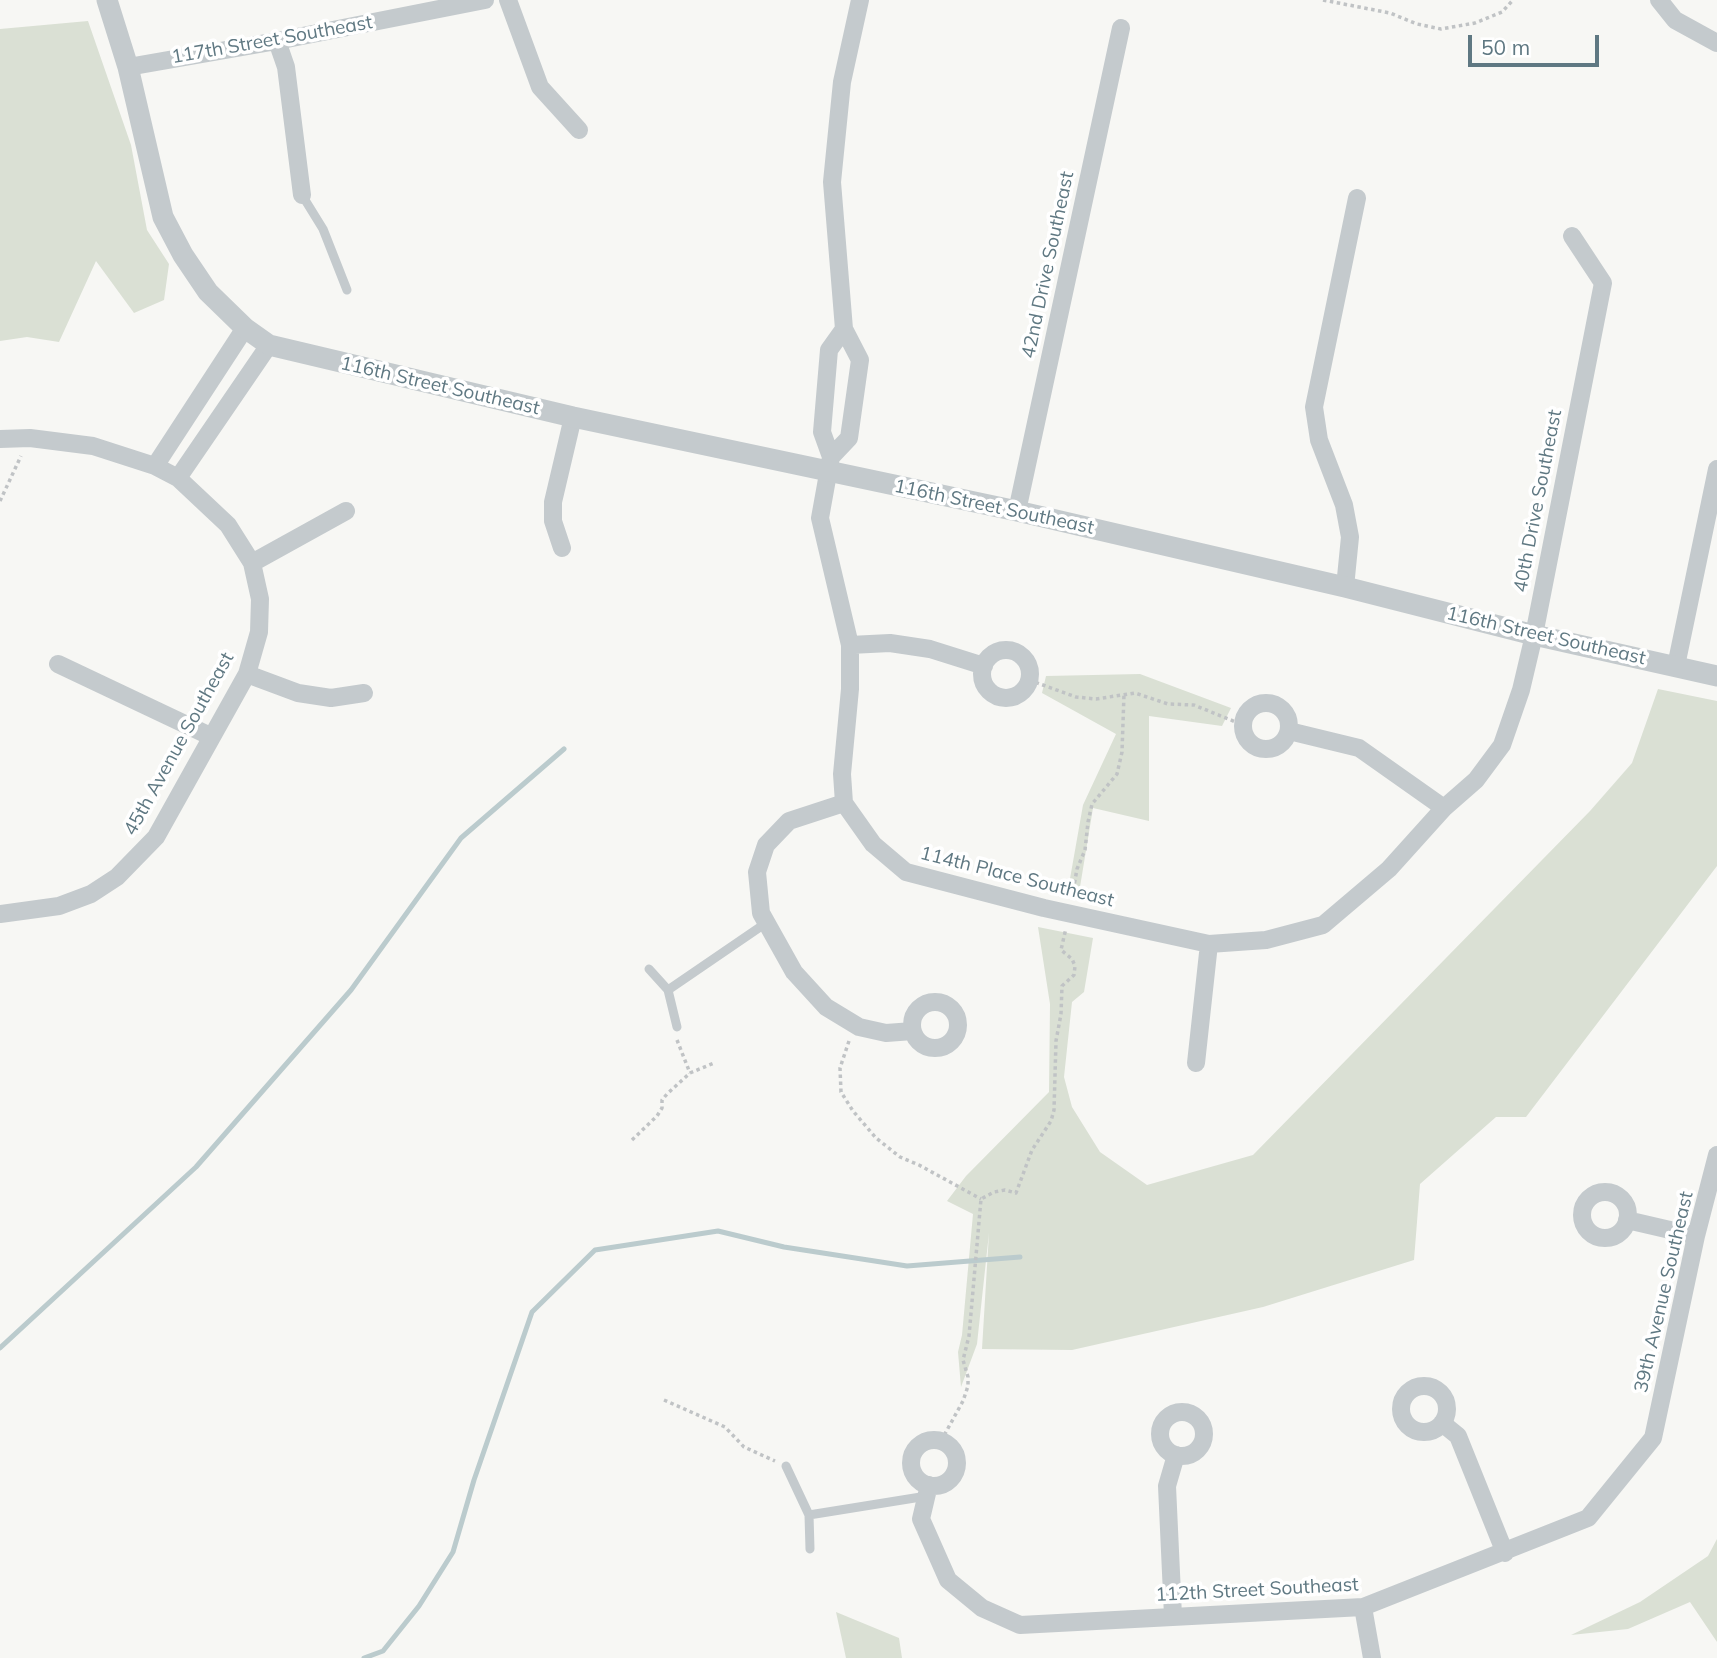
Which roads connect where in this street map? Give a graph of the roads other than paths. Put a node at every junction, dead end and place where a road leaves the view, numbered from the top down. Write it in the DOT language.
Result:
graph roads {
  1 [pos="107,0"];
  2 [pos="485,0"];
  3 [pos="508,0"];
  4 [pos="860,0"];
  5 [pos="1659,0"];
  6 [pos="1121,28"];
  7 [pos="277,41"];
  8 [pos="1717,43"];
  9 [pos="128,67"];
  10 [pos="579,131"];
  11 [pos="302,195"];
  12 [pos="1357,198"];
  13 [pos="1572,236"];
  14 [pos="347,290"];
  15 [pos="245,328"];
  16 [pos="844,329"];
  17 [pos="269,345"];
  18 [pos="573,417"];
  19 [pos="0,439"];
  20 [pos="830,465"];
  21 [pos="155,466"];
  22 [pos="1717,469"];
  23 [pos="178,478"];
  24 [pos="1017,511"];
  25 [pos="346,512"];
  26 [pos="562,548"];
  27 [pos="252,563"];
  28 [pos="1346,587"];
  29 [pos="1534,635"];
  30 [pos="850,645"];
  31 [pos="58,664"];
  32 [pos="984,666"];
  33 [pos="1676,666"];
  34 [pos="247,674"];
  35 [pos="1717,676"];
  36 [pos="364,693"];
  37 [pos="1289,731"];
  38 [pos="210,736"];
  39 [pos="844,803"];
  40 [pos="1444,808"];
  41 [pos="0,914"];
  42 [pos="766,923"];
  43 [pos="1209,944"];
  44 [pos="649,969"];
  45 [pos="668,990"];
  46 [pos="677,1027"];
  47 [pos="913,1031"];
  48 [pos="1196,1063"];
  49 [pos="1717,1155"];
  50 [pos="1628,1220"];
  51 [pos="1696,1236"];
  52 [pos="1442,1423"];
  53 [pos="1653,1438"];
  54 [pos="1176,1455"];
  55 [pos="786,1466"];
  56 [pos="928,1491"];
  57 [pos="808,1515"];
  58 [pos="810,1549"];
  59 [pos="1505,1553"];
  60 [pos="1363,1607"];
  61 [pos="1173,1616"];
  62 [pos="1372,1658"];
  1 -- 9 [label="street"];
  2 -- 7 [label="street, 117th Street Southeast"];
  3 -- 10 [label="street"];
  4 -- 16 [label="street"];
  5 -- 8 [label="street"];
  6 -- 24 [label="street, 42nd Drive Southeast"];
  7 -- 9 [label="street, 117th Street Southeast"];
  7 -- 11 [label="street"];
  9 -- 15 [label="street"];
  11 -- 14 [label="lane"];
  12 -- 28 [label="street"];
  13 -- 29 [label="street, 40th Drive Southeast"];
  15 -- 17 [label="street"];
  15 -- 21 [label="street"];
  16 -- 20 [label="street"];
  16 -- 20 [label="street"];
  17 -- 18 [label="street, 116th Street Southeast"];
  17 -- 23 [label="street"];
  18 -- 20 [label="street, 116th Street Southeast"];
  18 -- 26 [label="street"];
  19 -- 21 [label="street"];
  20 -- 24 [label="street, 116th Street Southeast"];
  20 -- 30 [label="street"];
  21 -- 23 [label="street"];
  22 -- 33 [label="street"];
  23 -- 27 [label="street"];
  24 -- 28 [label="street, 116th Street Southeast"];
  25 -- 27 [label="street"];
  27 -- 34 [label="street, 45th Avenue Southeast"];
  28 -- 29 [label="street, 116th Street Southeast"];
  29 -- 33 [label="street, 116th Street Southeast"];
  29 -- 40 [label="street, 40th Drive Southeast"];
  30 -- 32 [label="street"];
  30 -- 39 [label="street"];
  31 -- 38 [label="street"];
  32 -- 32 [label="street"];
  33 -- 35 [label="street, 116th Street Southeast"];
  34 -- 36 [label="street"];
  34 -- 38 [label="street, 45th Avenue Southeast"];
  37 -- 37 [label="street"];
  37 -- 40 [label="street"];
  38 -- 41 [label="street, 45th Avenue Southeast"];
  39 -- 42 [label="street"];
  39 -- 43 [label="street, 114th Place Southeast"];
  40 -- 43 [label="street, 40th Drive Southeast"];
  42 -- 45 [label="lane"];
  42 -- 47 [label="street"];
  43 -- 48 [label="street"];
  44 -- 45 [label="lane"];
  45 -- 46 [label="lane"];
  49 -- 51 [label="street, 39th Avenue Southeast"];
  50 -- 51 [label="street"];
  51 -- 53 [label="street, 39th Avenue Southeast"];
  52 -- 59 [label="street"];
  53 -- 59 [label="street, 112th Street Southeast"];
  54 -- 61 [label="street"];
  55 -- 57 [label="lane"];
  56 -- 56 [label="street"];
  56 -- 57 [label="lane"];
  56 -- 61 [label="street, 112th Street Southeast"];
  57 -- 58 [label="lane"];
  59 -- 60 [label="street, 112th Street Southeast"];
  60 -- 61 [label="street, 112th Street Southeast"];
  60 -- 62 [label="street"];
}
